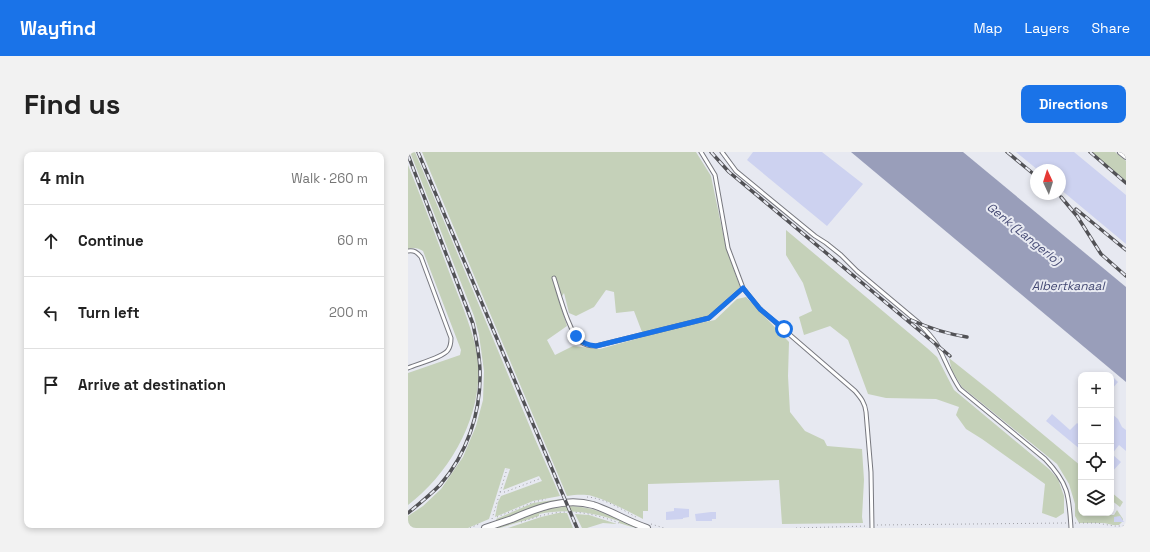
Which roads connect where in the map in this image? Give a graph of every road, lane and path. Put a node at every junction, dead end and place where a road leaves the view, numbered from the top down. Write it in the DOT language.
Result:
graph roads {
  1 [pos="700,152"];
  2 [pos="722,152"];
  3 [pos="408,251"];
  4 [pos="554,278"];
  5 [pos="743,288"];
  6 [pos="408,368"];
  7 [pos="508,469"];
  8 [pos="539,479"];
  9 [pos="500,492"];
  10 [pos="518,523"];
  11 [pos="1071,523"];
  12 [pos="494,525"];
  13 [pos="624,526"];
  14 [pos="1126,526"];
  15 [pos="872,527"];
  16 [pos="486,528"];
  17 [pos="647,528"];
  18 [pos="796,528"];
  19 [pos="1071,528"];
  1 -- 5 [label="lane"];
  2 -- 11 [label="lane"];
  3 -- 6 [label="lane"];
  4 -- 5 [label="lane"];
  5 -- 15 [label="lane"];
  7 -- 9 [label="path"];
  8 -- 9 [label="path"];
  9 -- 12 [label="path"];
  10 -- 13 [label="path"];
  11 -- 14 [label="path"];
  11 -- 15 [label="path"];
  11 -- 19 [label="lane"];
  12 -- 16 [label="street"];
  12 -- 17 [label="street"];
  15 -- 18 [label="path"];
}
